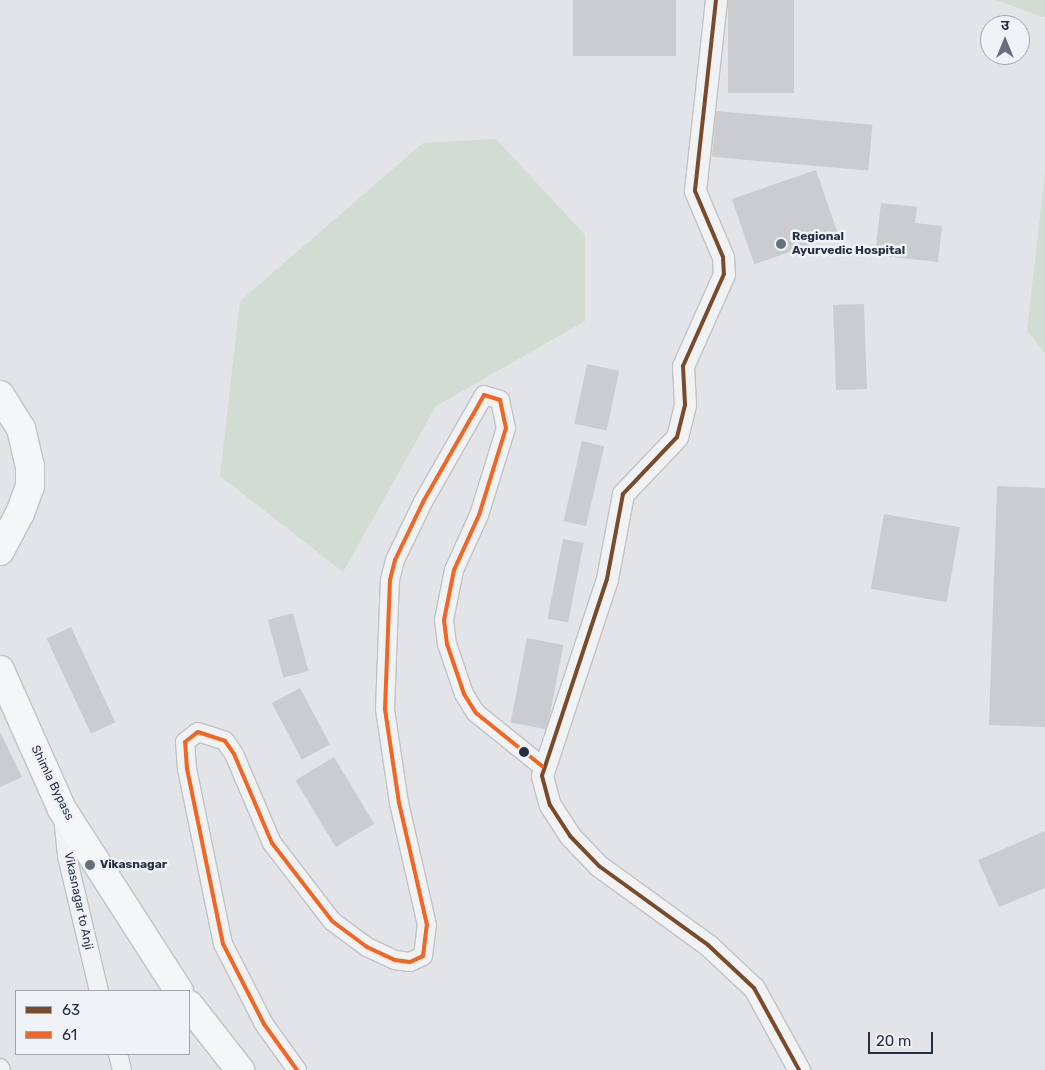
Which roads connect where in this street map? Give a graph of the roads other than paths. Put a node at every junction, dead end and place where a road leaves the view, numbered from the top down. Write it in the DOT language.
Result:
graph roads {
  1 [pos="716,0"];
  2 [pos="0,395"];
  3 [pos="0,551"];
  4 [pos="0,670"];
  5 [pos="542,766"];
  6 [pos="62,809"];
  7 [pos="99,990"];
  8 [pos="178,990"];
  9 [pos="190,1006"];
  10 [pos="118,1055"];
  11 [pos="122,1070"];
  12 [pos="240,1070"];
  13 [pos="297,1070"];
  14 [pos="799,1070"];
  1 -- 5 [label="street"];
  2 -- 3 [label="highway"];
  4 -- 6 [label="highway, Shimla Bypass"];
  5 -- 13 [label="street"];
  5 -- 14 [label="street"];
  6 -- 7 [label="street, Vikasnagar to Anji"];
  6 -- 8 [label="highway, Shimla Bypass"];
  9 -- 12 [label="highway"];
  10 -- 11 [label="street"];
}
